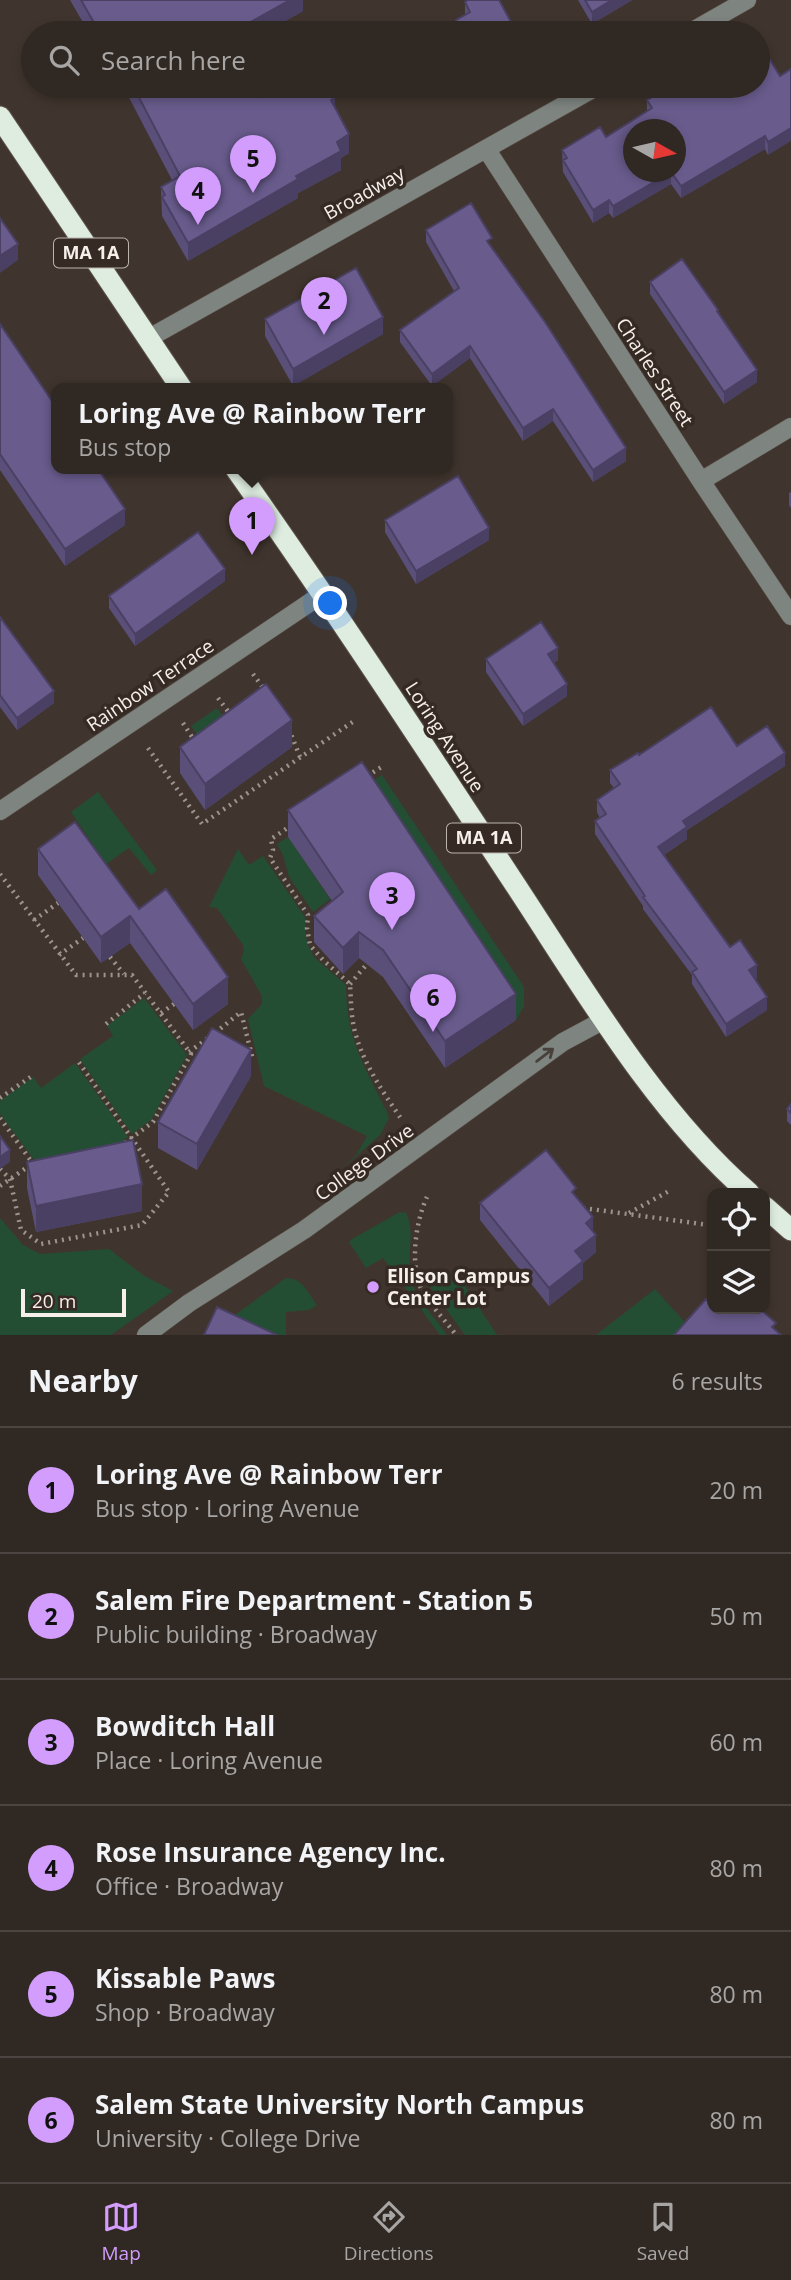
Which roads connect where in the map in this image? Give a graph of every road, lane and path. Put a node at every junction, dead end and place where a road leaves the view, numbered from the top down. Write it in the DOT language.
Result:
graph roads {
  1 [pos="747,0"];
  2 [pos="711,21"];
  3 [pos="577,98"];
  4 [pos="0,117"];
  5 [pos="487,150"];
  6 [pos="149,338"];
  7 [pos="178,383"];
  8 [pos="791,427"];
  9 [pos="240,474"];
  10 [pos="701,481"];
  11 [pos="324,593"];
  12 [pos="791,616"];
  13 [pos="252,673"];
  14 [pos="265,691"];
  15 [pos="218,698"];
  16 [pos="233,719"];
  17 [pos="285,719"];
  18 [pos="354,721"];
  19 [pos="183,723"];
  20 [pos="197,744"];
  21 [pos="148,748"];
  22 [pos="300,757"];
  23 [pos="383,766"];
  24 [pos="361,780"];
  25 [pos="0,811"];
  26 [pos="294,824"];
  27 [pos="0,874"];
  28 [pos="58,903"];
  29 [pos="34,920"];
  30 [pos="83,938"];
  31 [pos="60,955"];
  32 [pos="110,957"];
  33 [pos="367,964"];
  34 [pos="124,974"];
  35 [pos="350,984"];
  36 [pos="145,993"];
  37 [pos="174,1004"];
  38 [pos="161,1013"];
  39 [pos="604,1020"];
  40 [pos="106,1024"];
  41 [pos="189,1052"];
  42 [pos="242,1054"];
  43 [pos="78,1061"];
  44 [pos="32,1076"];
  45 [pos="0,1098"];
  46 [pos="0,1118"];
  47 [pos="402,1120"];
  48 [pos="131,1138"];
  49 [pos="116,1149"];
  50 [pos="1,1169"];
  51 [pos="10,1179"];
  52 [pos="0,1186"];
  53 [pos="743,1188"];
  54 [pos="671,1190"];
  55 [pos="427,1197"];
  56 [pos="575,1207"];
  57 [pos="770,1211"];
  58 [pos="628,1214"];
  59 [pos="707,1225"];
  60 [pos="791,1230"];
  61 [pos="146,1335"];
  62 [pos="456,1335"];
  1 -- 2 [label="street"];
  3 -- 5 [label="street, Broadway"];
  4 -- 6 [label="highway, MA 1A"];
  5 -- 6 [label="street, Broadway"];
  5 -- 10 [label="street, Charles Street"];
  6 -- 7 [label="highway, MA 1A"];
  8 -- 10 [label="street"];
  9 -- 11 [label="highway, Loring Avenue / MA 1A"];
  10 -- 12 [label="street, Charles Street"];
  11 -- 25 [label="street, Rainbow Terrace"];
  11 -- 39 [label="highway, Loring Avenue / MA 1A"];
  13 -- 14 [label="path"];
  15 -- 16 [label="path"];
  17 -- 22 [label="path"];
  18 -- 22 [label="path"];
  19 -- 20 [label="path"];
  21 -- 22 [label="path"];
  23 -- 24 [label="path"];
  26 -- 35 [label="path"];
  27 -- 29 [label="path"];
  28 -- 29 [label="path"];
  29 -- 31 [label="path"];
  30 -- 31 [label="path"];
  31 -- 34 [label="path"];
  32 -- 34 [label="path"];
  33 -- 35 [label="path"];
  34 -- 36 [label="path"];
  35 -- 47 [label="path"];
  36 -- 38 [label="path"];
  36 -- 40 [label="path"];
  37 -- 38 [label="path"];
  38 -- 41 [label="path"];
  39 -- 53 [label="highway, Loring Avenue / MA 1A"];
  61 -- 39 [label="street, College Drive, one-way"];
  41 -- 42 [label="path"];
  41 -- 48 [label="path"];
  43 -- 48 [label="path"];
  44 -- 45 [label="path"];
  46 -- 51 [label="path"];
  48 -- 49 [label="path"];
  48 -- 51 [label="path"];
  50 -- 51 [label="path"];
  51 -- 52 [label="path"];
  54 -- 58 [label="path"];
  55 -- 62 [label="path"];
  56 -- 58 [label="path"];
  57 -- 60 [label="highway"];
  58 -- 59 [label="path"];
}
